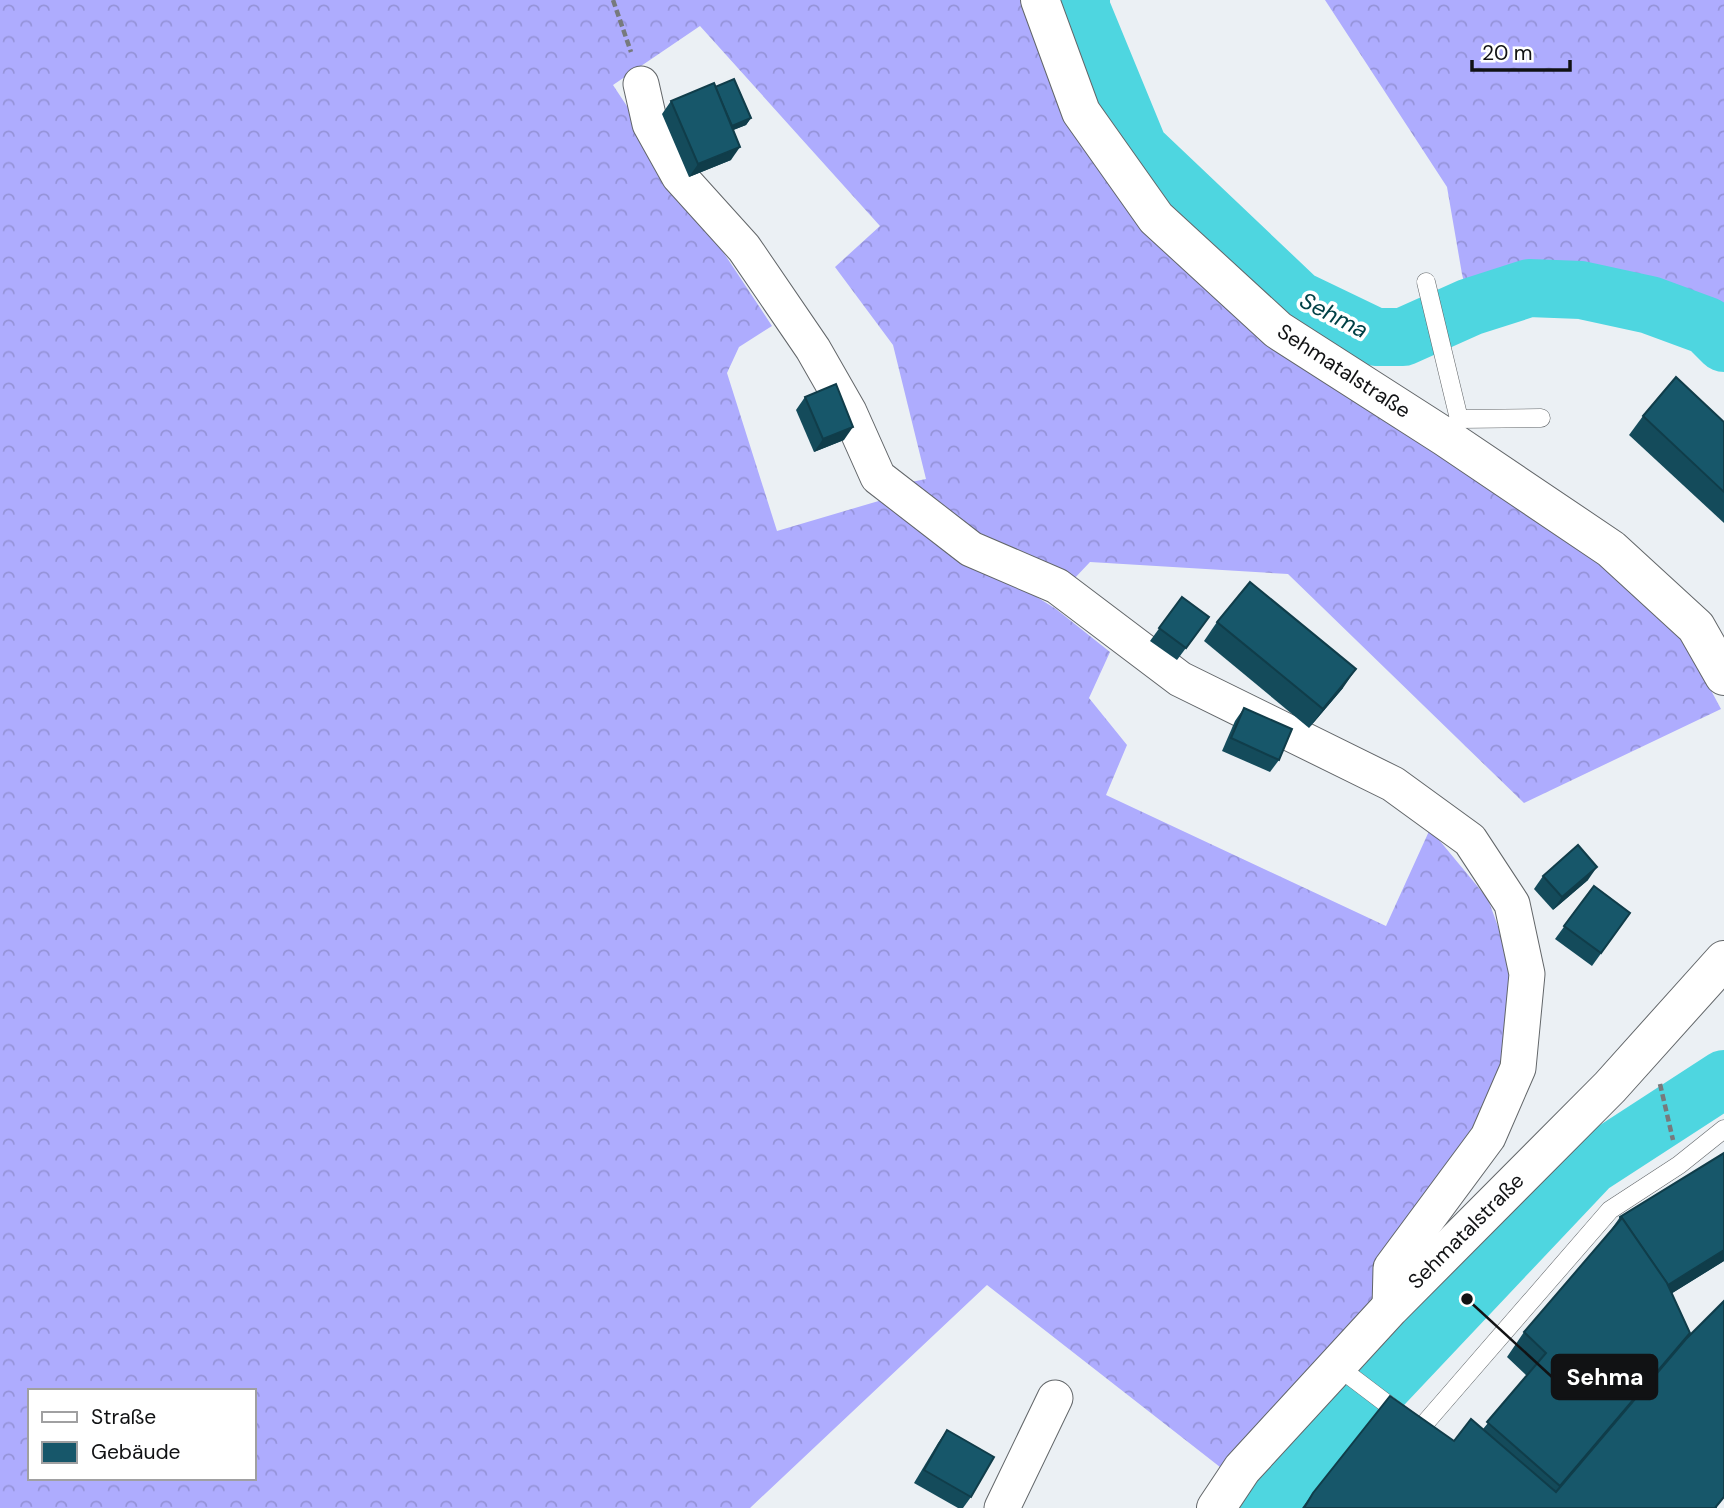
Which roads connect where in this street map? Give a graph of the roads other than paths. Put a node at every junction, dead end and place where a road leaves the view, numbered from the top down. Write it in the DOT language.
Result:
graph roads {
  1 [pos="1040,0"];
  2 [pos="641,84"];
  3 [pos="1426,282"];
  4 [pos="1541,418"];
  5 [pos="1452,428"];
  6 [pos="1724,676"];
  7 [pos="1724,961"];
  8 [pos="1724,1129"];
  9 [pos="1390,1308"];
  10 [pos="1345,1372"];
  11 [pos="1055,1398"];
  12 [pos="1002,1508"];
  13 [pos="1216,1508"];
  1 -- 5 [label="main road, Sehmatalstraße"];
  2 -- 9 [label="street"];
  3 -- 5 [label="lane"];
  4 -- 5 [label="lane"];
  5 -- 6 [label="main road, Sehmatalstraße"];
  7 -- 9 [label="main road, Sehmatalstraße"];
  8 -- 10 [label="lane"];
  9 -- 10 [label="main road, Sehmatalstraße"];
  10 -- 13 [label="main road, Sehmatalstraße"];
  11 -- 12 [label="street"];
}
